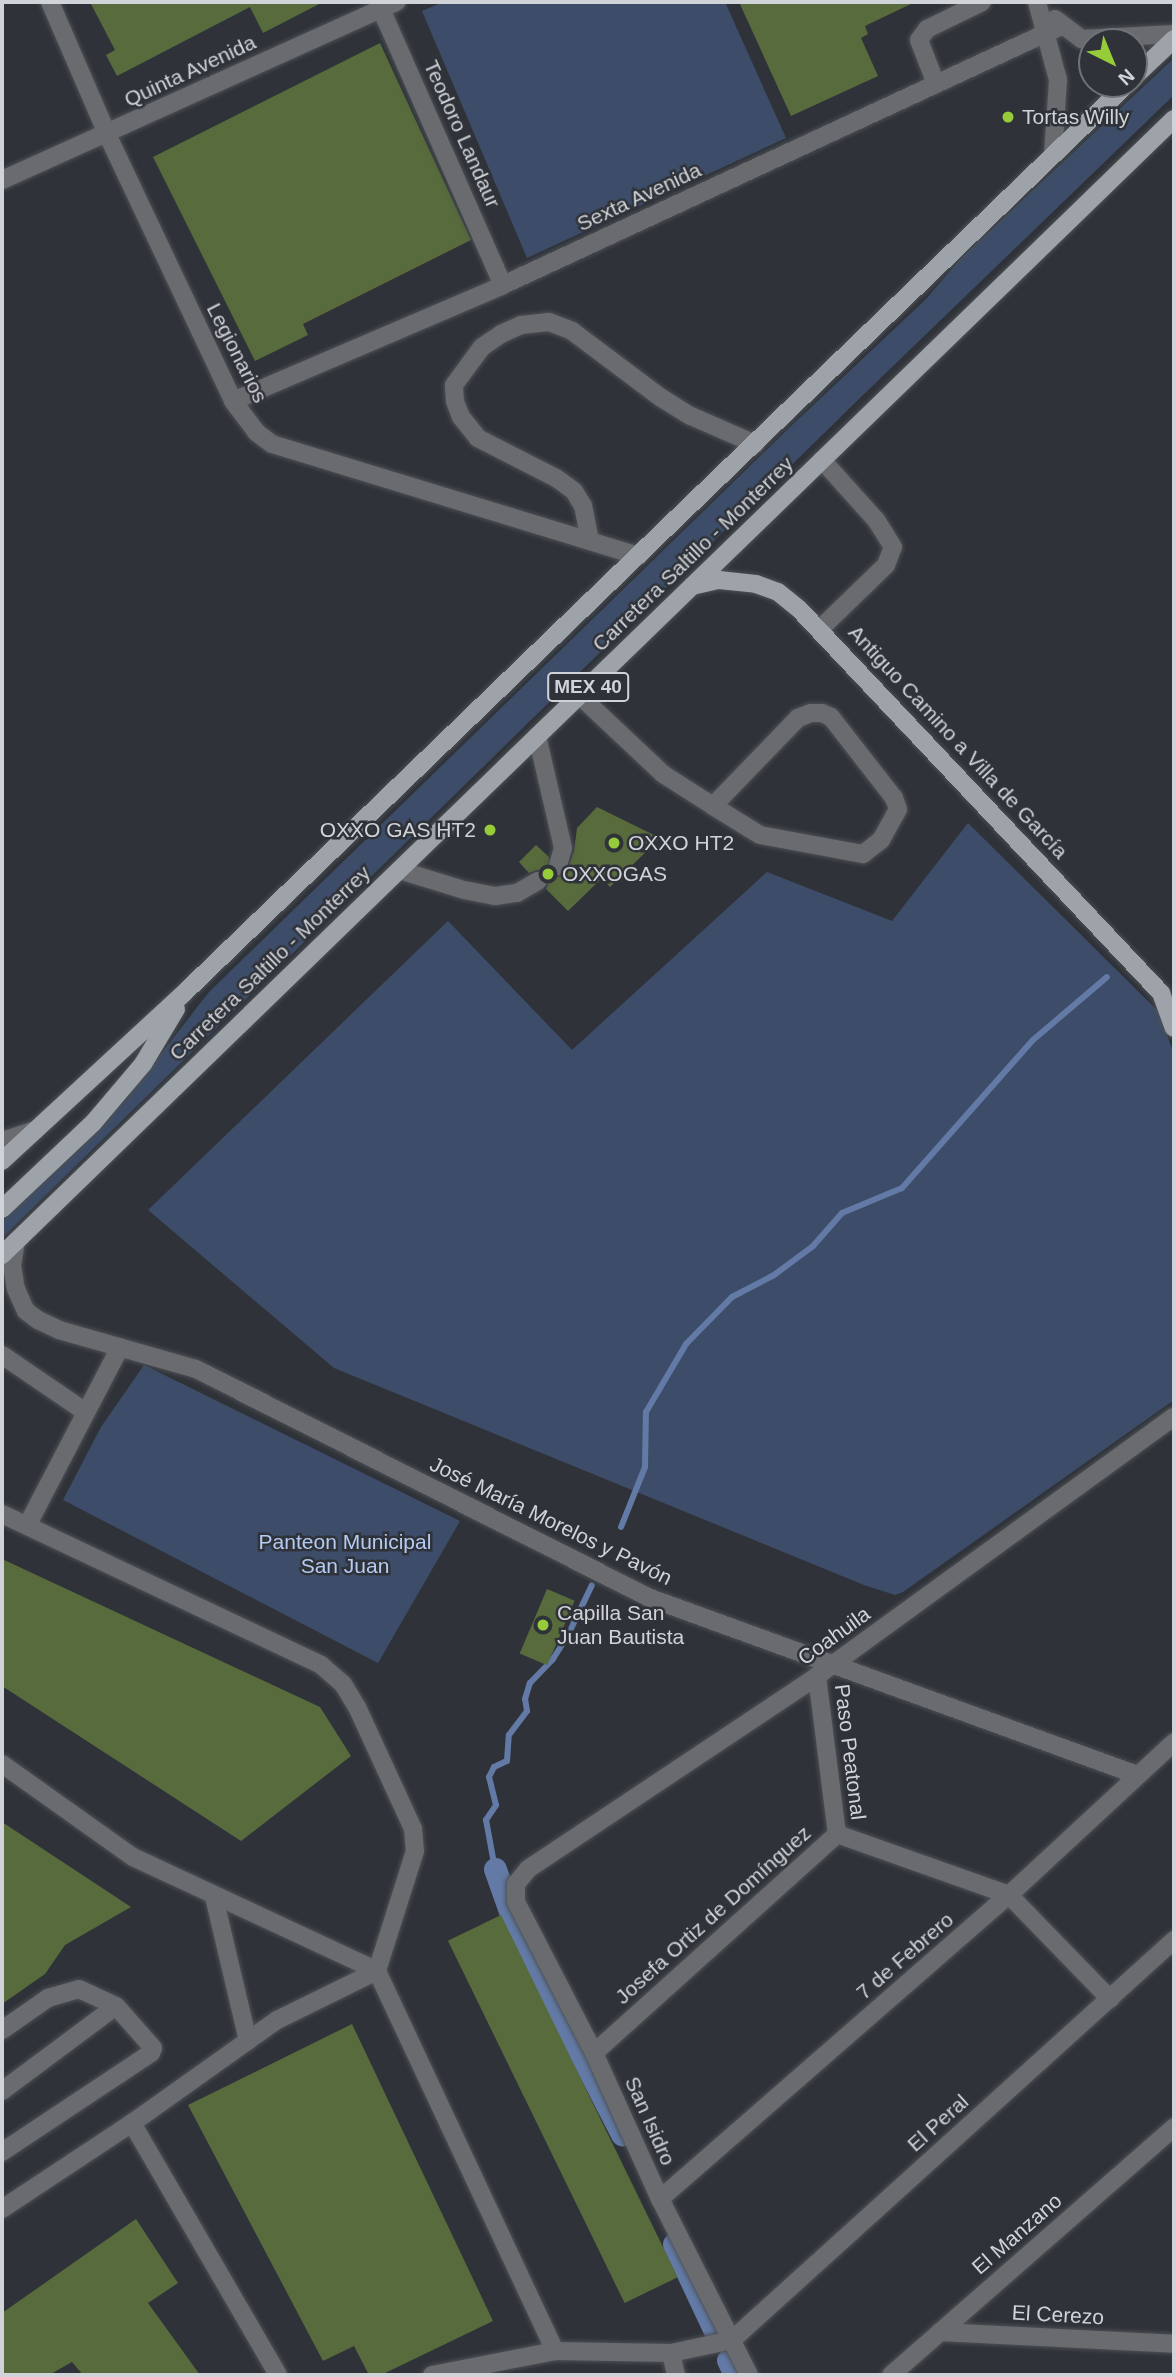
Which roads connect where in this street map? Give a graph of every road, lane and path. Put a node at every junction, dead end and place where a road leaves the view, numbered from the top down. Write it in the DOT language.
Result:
graph roads {
  1 [pos="50,2"];
  2 [pos="982,2"];
  3 [pos="1039,2"];
  4 [pos="386,4"];
  5 [pos="1053,30"];
  6 [pos="1174,36"];
  7 [pos="1148,63"];
  8 [pos="936,84"];
  9 [pos="1112,98"];
  10 [pos="1174,119"];
  11 [pos="107,134"];
  12 [pos="1052,155"];
  13 [pos="2,180"];
  14 [pos="503,285"];
  15 [pos="233,401"];
  16 [pos="755,444"];
  17 [pos="822,460"];
  18 [pos="590,541"];
  19 [pos="638,556"];
  20 [pos="692,586"];
  21 [pos="820,629"];
  22 [pos="579,695"];
  23 [pos="537,736"];
  24 [pos="713,806"];
  25 [pos="558,866"];
  26 [pos="399,870"];
  27 [pos="538,881"];
  28 [pos="184,993"];
  29 [pos="1167,995"];
  30 [pos="1174,1027"];
  31 [pos="35,1130"];
  32 [pos="2,1141"];
  33 [pos="2,1161"];
  34 [pos="2,1209"];
  35 [pos="16,1241"];
  36 [pos="2,1255"];
  37 [pos="120,1347"];
  38 [pos="2,1355"];
  39 [pos="84,1411"];
  40 [pos="1174,1417"];
  41 [pos="2,1514"];
  42 [pos="28,1524"];
  43 [pos="834,1663"];
  44 [pos="817,1676"];
  45 [pos="1174,1742"];
  46 [pos="2,1764"];
  47 [pos="1137,1775"];
  48 [pos="838,1834"];
  49 [pos="516,1884"];
  50 [pos="1009,1895"];
  51 [pos="214,1897"];
  52 [pos="1174,1940"];
  53 [pos="377,1971"];
  54 [pos="1110,1999"];
  55 [pos="116,2006"];
  56 [pos="2,2030"];
  57 [pos="248,2040"];
  58 [pos="594,2053"];
  59 [pos="2,2091"];
  60 [pos="132,2123"];
  61 [pos="1174,2127"];
  62 [pos="2,2152"];
  63 [pos="660,2199"];
  64 [pos="2,2209"];
  65 [pos="940,2332"];
  66 [pos="732,2340"];
  67 [pos="1174,2344"];
  68 [pos="555,2351"];
  69 [pos="671,2353"];
  70 [pos="278,2375"];
  71 [pos="432,2375"];
  72 [pos="676,2375"];
  73 [pos="748,2375"];
  74 [pos="891,2375"];
  1 -- 11 [label="street, Legionarios"];
  2 -- 8 [label="street"];
  3 -- 5 [label="street"];
  4 -- 11 [label="street, Quinta Avenida"];
  4 -- 14 [label="street, Teodoro Landaur"];
  5 -- 6 [label="street"];
  5 -- 8 [label="street, Sexta Avenida"];
  5 -- 12 [label="street"];
  6 -- 7 [label="main road"];
  8 -- 14 [label="street, Sexta Avenida"];
  9 -- 12 [label="main road, Carretera Saltillo - Monterrey / MEX 40"];
  10 -- 17 [label="main road, Carretera Saltillo - Monterrey / MEX 40"];
  11 -- 13 [label="street, Quinta Avenida"];
  11 -- 15 [label="street, Legionarios"];
  12 -- 16 [label="main road, Carretera Saltillo - Monterrey / MEX 40"];
  14 -- 15 [label="street, Sexta Avenida"];
  15 -- 18 [label="street, Legionarios"];
  16 -- 18 [label="street"];
  16 -- 19 [label="main road, Carretera Saltillo - Monterrey / MEX 40"];
  17 -- 20 [label="main road, Carretera Saltillo - Monterrey / MEX 40"];
  17 -- 21 [label="street"];
  18 -- 19 [label="street, Legionarios"];
  19 -- 28 [label="main road, Carretera Saltillo - Monterrey / MEX 40"];
  20 -- 21 [label="main road, Antiguo Camino a Villa de García"];
  20 -- 22 [label="main road, Carretera Saltillo - Monterrey / MEX 40"];
  21 -- 29 [label="main road, Antiguo Camino a Villa de García"];
  22 -- 23 [label="main road, Carretera Saltillo - Monterrey / MEX 40"];
  22 -- 24 [label="street"];
  23 -- 25 [label="street"];
  23 -- 26 [label="main road, Carretera Saltillo - Monterrey / MEX 40"];
  24 -- 24 [label="street"];
  26 -- 27 [label="street"];
  26 -- 35 [label="main road, Carretera Saltillo - Monterrey / MEX 40"];
  28 -- 31 [label="main road, Carretera Saltillo - Monterrey / MEX 40"];
  28 -- 34 [label="main road"];
  29 -- 30 [label="main road"];
  31 -- 32 [label="street"];
  31 -- 33 [label="main road, Carretera Saltillo - Monterrey / MEX 40"];
  35 -- 36 [label="main road, Carretera Saltillo - Monterrey / MEX 40"];
  35 -- 37 [label="street, José María Morelos y Pavón"];
  37 -- 39 [label="street"];
  37 -- 43 [label="street, José María Morelos y Pavón"];
  38 -- 39 [label="street"];
  39 -- 42 [label="street"];
  40 -- 43 [label="street, Coahuila"];
  41 -- 42 [label="street"];
  42 -- 53 [label="street"];
  43 -- 44 [label="street, Coahuila"];
  43 -- 47 [label="street, José María Morelos y Pavón"];
  44 -- 48 [label="street, Paso Peatonal"];
  44 -- 49 [label="street, Coahuila"];
  45 -- 47 [label="street, 7 de Febrero"];
  46 -- 51 [label="street"];
  47 -- 50 [label="street, 7 de Febrero"];
  48 -- 50 [label="street, Josefa Ortiz de Domínguez"];
  48 -- 58 [label="street, Josefa Ortiz de Domínguez"];
  49 -- 58 [label="street, San Isidro"];
  50 -- 54 [label="street, Josefa Ortiz de Domínguez"];
  50 -- 63 [label="street, 7 de Febrero"];
  51 -- 53 [label="street"];
  51 -- 57 [label="street"];
  52 -- 54 [label="street, El Peral"];
  53 -- 57 [label="street"];
  53 -- 68 [label="street"];
  54 -- 66 [label="street, El Peral"];
  55 -- 56 [label="street"];
  55 -- 59 [label="street"];
  55 -- 62 [label="street"];
  57 -- 60 [label="street"];
  58 -- 63 [label="street, San Isidro"];
  60 -- 64 [label="street"];
  60 -- 70 [label="street"];
  61 -- 65 [label="street, El Manzano"];
  63 -- 66 [label="street, San Isidro"];
  65 -- 67 [label="street, El Cerezo"];
  65 -- 74 [label="street, El Manzano"];
  66 -- 69 [label="street"];
  66 -- 73 [label="street, San Isidro"];
  68 -- 69 [label="street"];
  68 -- 71 [label="street"];
  69 -- 72 [label="street"];
}
